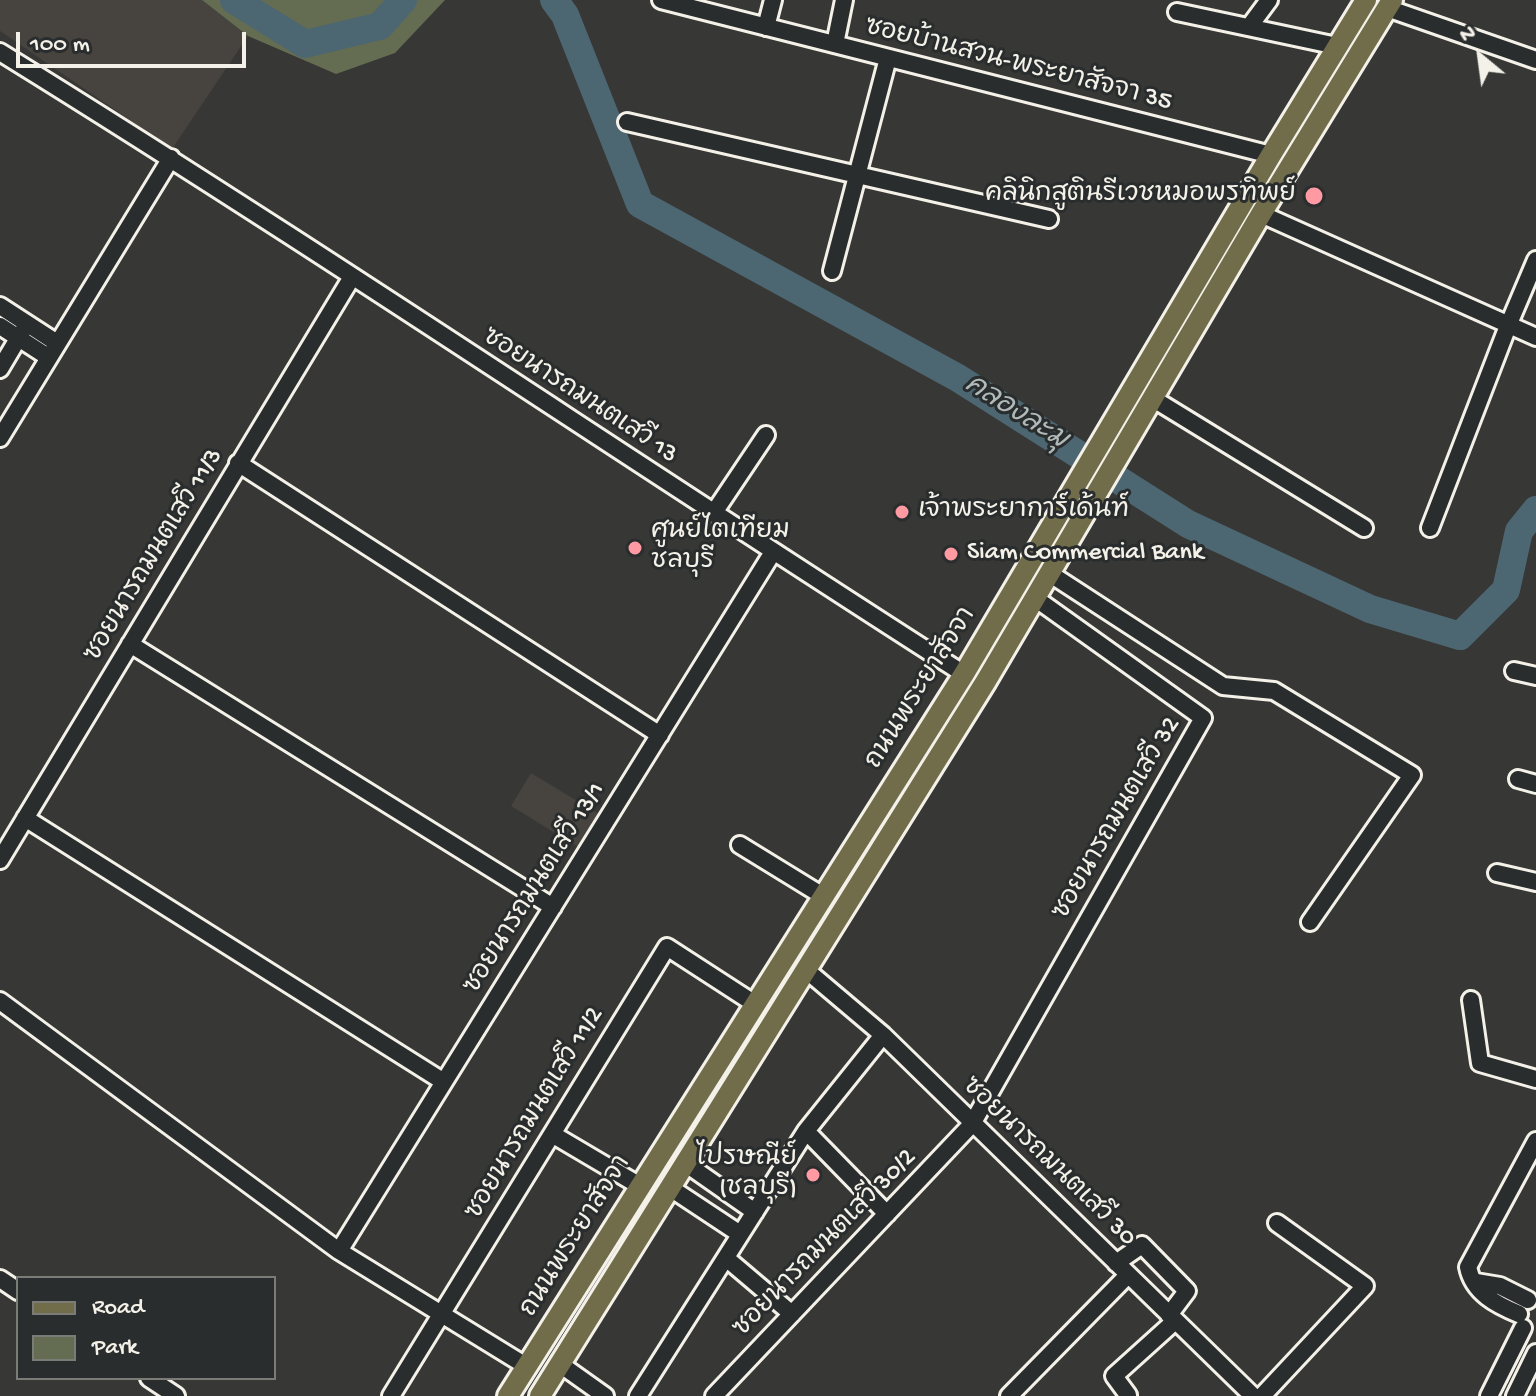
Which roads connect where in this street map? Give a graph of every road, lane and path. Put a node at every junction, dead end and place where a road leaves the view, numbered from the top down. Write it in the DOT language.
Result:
graph roads {
  1 [pos="661,0"];
  2 [pos="773,0"];
  3 [pos="844,0"];
  4 [pos="1269,0"];
  5 [pos="1366,0"];
  6 [pos="697,4"];
  7 [pos="1390,4"];
  8 [pos="1177,12"];
  9 [pos="766,27"];
  10 [pos="1249,27"];
  11 [pos="835,44"];
  12 [pos="1337,46"];
  13 [pos="0,52"];
  14 [pos="888,58"];
  15 [pos="1536,60"];
  16 [pos="1317,79"];
  17 [pos="1337,89"];
  18 [pos="627,122"];
  19 [pos="1271,155"];
  20 [pos="171,158"];
  21 [pos="858,175"];
  22 [pos="1261,214"];
  23 [pos="1049,219"];
  24 [pos="1536,260"];
  25 [pos="832,271"];
  26 [pos="352,277"];
  27 [pos="0,306"];
  28 [pos="0,326"];
  29 [pos="1508,326"];
  30 [pos="23,331"];
  31 [pos="1536,337"];
  32 [pos="53,350"];
  33 [pos="0,369"];
  34 [pos="1152,398"];
  35 [pos="766,435"];
  36 [pos="0,438"];
  37 [pos="238,463"];
  38 [pos="713,514"];
  39 [pos="1364,528"];
  40 [pos="1430,528"];
  41 [pos="773,552"];
  42 [pos="1049,573"];
  43 [pos="1035,598"];
  44 [pos="130,644"];
  45 [pos="1514,671"];
  46 [pos="964,674"];
  47 [pos="1536,676"];
  48 [pos="660,735"];
  49 [pos="1518,779"];
  50 [pos="1536,784"];
  51 [pos="25,818"];
  52 [pos="740,845"];
  53 [pos="0,860"];
  54 [pos="1497,873"];
  55 [pos="1536,882"];
  56 [pos="823,896"];
  57 [pos="553,907"];
  58 [pos="1310,922"];
  59 [pos="805,969"];
  60 [pos="1471,1000"];
  61 [pos="0,1001"];
  62 [pos="755,1004"];
  63 [pos="883,1035"];
  64 [pos="1536,1079"];
  65 [pos="444,1082"];
  66 [pos="972,1124"];
  67 [pos="806,1131"];
  68 [pos="552,1134"];
  69 [pos="1536,1141"];
  70 [pos="685,1163"];
  71 [pos="640,1186"];
  72 [pos="669,1187"];
  73 [pos="755,1212"];
  74 [pos="887,1214"];
  75 [pos="1277,1223"];
  76 [pos="740,1234"];
  77 [pos="339,1251"];
  78 [pos="726,1258"];
  79 [pos="1122,1269"];
  80 [pos="792,1314"];
  81 [pos="1529,1314"];
  82 [pos="441,1315"];
  83 [pos="1172,1318"];
  84 [pos="1536,1353"];
  85 [pos="560,1364"];
  86 [pos="526,1366"];
  87 [pos="152,1380"];
  88 [pos="1128,1395"];
  89 [pos="176,1396"];
  90 [pos="391,1396"];
  91 [pos="508,1396"];
  92 [pos="540,1396"];
  93 [pos="605,1396"];
  94 [pos="638,1396"];
  95 [pos="714,1396"];
  96 [pos="1009,1396"];
  97 [pos="1253,1396"];
  98 [pos="1262,1396"];
  99 [pos="1489,1396"];
  100 [pos="1515,1396"];
  1 -- 6 [label="street, ซอยบ้านสวน-พระยาสัจจา 35"];
  2 -- 9 [label="street"];
  3 -- 11 [label="street"];
  4 -- 10 [label="street"];
  5 -- 12 [label="main road, ถนนพระยาสัจจา"];
  6 -- 9 [label="street, ซอยบ้านสวน-พระยาสัจจา 35"];
  7 -- 15 [label="street"];
  7 -- 17 [label="main road, ถนนพระยาสัจจา"];
  8 -- 10 [label="street"];
  9 -- 11 [label="street, ซอยบ้านสวน-พระยาสัจจา 35"];
  10 -- 12 [label="street"];
  11 -- 14 [label="street, ซอยบ้านสวน-พระยาสัจจา 35"];
  12 -- 16 [label="main road, ถนนพระยาสัจจา"];
  13 -- 20 [label="street, ซอยนารถมนตเสวี 13"];
  14 -- 19 [label="street, ซอยบ้านสวน-พระยาสัจจา 35"];
  14 -- 21 [label="street"];
  16 -- 17 [label="main road"];
  16 -- 19 [label="main road, ถนนพระยาสัจจา"];
  17 -- 22 [label="main road, ถนนพระยาสัจจา"];
  18 -- 21 [label="street"];
  19 -- 46 [label="main road, ถนนพระยาสัจจา"];
  20 -- 26 [label="street, ซอยนารถมนตเสวี 13"];
  20 -- 32 [label="street"];
  21 -- 23 [label="street"];
  21 -- 25 [label="street"];
  22 -- 29 [label="street"];
  22 -- 34 [label="main road, ถนนพระยาสัจจา"];
  24 -- 29 [label="street"];
  26 -- 37 [label="street, ซอยนารถมนตเสวี 11/3"];
  26 -- 38 [label="street, ซอยนารถมนตเสวี 13"];
  27 -- 30 [label="street"];
  28 -- 30 [label="street"];
  29 -- 31 [label="street"];
  29 -- 40 [label="street"];
  30 -- 32 [label="street"];
  30 -- 33 [label="street"];
  32 -- 36 [label="street"];
  34 -- 39 [label="street"];
  34 -- 42 [label="main road, ถนนพระยาสัจจา"];
  35 -- 38 [label="street"];
  37 -- 44 [label="street, ซอยนารถมนตเสวี 11/3"];
  37 -- 48 [label="street"];
  38 -- 41 [label="street, ซอยนารถมนตเสวี 13"];
  41 -- 46 [label="street, ซอยนารถมนตเสวี 13"];
  41 -- 48 [label="street, ซอยนารถมนตเสวี 13/1"];
  42 -- 43 [label="main road, ถนนพระยาสัจจา"];
  42 -- 58 [label="street"];
  43 -- 59 [label="main road, ถนนพระยาสัจจา"];
  43 -- 66 [label="street, ซอยนารถมนตเสวี 32"];
  44 -- 51 [label="street, ซอยนารถมนตเสวี 11/3"];
  44 -- 57 [label="street"];
  45 -- 47 [label="street"];
  46 -- 56 [label="main road, ถนนพระยาสัจจา"];
  48 -- 57 [label="street, ซอยนารถมนตเสวี 13/1"];
  49 -- 50 [label="street"];
  51 -- 53 [label="street, ซอยนารถมนตเสวี 11/3"];
  51 -- 65 [label="street"];
  52 -- 56 [label="street"];
  54 -- 55 [label="street"];
  56 -- 62 [label="main road, ถนนพระยาสัจจา"];
  57 -- 65 [label="street, ซอยนารถมนตเสวี 13/1"];
  59 -- 63 [label="street, ซอยนารถมนตเสวี 30"];
  59 -- 70 [label="main road, ถนนพระยาสัจจา"];
  60 -- 64 [label="street"];
  61 -- 77 [label="street"];
  62 -- 68 [label="street, ซอยนารถมนตเสวี 11/2"];
  62 -- 71 [label="main road, ถนนพระยาสัจจา"];
  63 -- 66 [label="street, ซอยนารถมนตเสวี 30"];
  63 -- 67 [label="street"];
  65 -- 77 [label="street, ซอยนารถมนตเสวี 13/1"];
  66 -- 74 [label="street, ซอยนารถมนตเสวี 30/2"];
  66 -- 79 [label="street, ซอยนารถมนตเสวี 30"];
  67 -- 73 [label="street"];
  67 -- 74 [label="street"];
  68 -- 71 [label="street"];
  68 -- 82 [label="street, ซอยนารถมนตเสวี 11/2"];
  69 -- 81 [label="street"];
  70 -- 72 [label="main road, ถนนพระยาสัจจา"];
  70 -- 73 [label="street"];
  71 -- 86 [label="main road, ถนนพระยาสัจจา"];
  72 -- 76 [label="street"];
  72 -- 85 [label="main road, ถนนพระยาสัจจา"];
  73 -- 76 [label="street"];
  74 -- 80 [label="street, ซอยนารถมนตเสวี 30/2"];
  75 -- 98 [label="street"];
  76 -- 78 [label="street"];
  77 -- 82 [label="street"];
  78 -- 80 [label="street"];
  78 -- 94 [label="street"];
  79 -- 83 [label="street, ซอยนารถมนตเสวี 30"];
  79 -- 83 [label="street"];
  79 -- 96 [label="street"];
  80 -- 95 [label="street, ซอยนารถมนตเสวี 30/2"];
  81 -- 99 [label="street"];
  82 -- 86 [label="street"];
  82 -- 90 [label="street, ซอยนารถมนตเสวี 11/2"];
  83 -- 88 [label="street"];
  83 -- 97 [label="street, ซอยนารถมนตเสวี 30"];
  84 -- 100 [label="street"];
  85 -- 92 [label="main road, ถนนพระยาสัจจา"];
  85 -- 93 [label="street"];
  86 -- 91 [label="main road, ถนนพระยาสัจจา"];
  87 -- 89 [label="street"];
}
